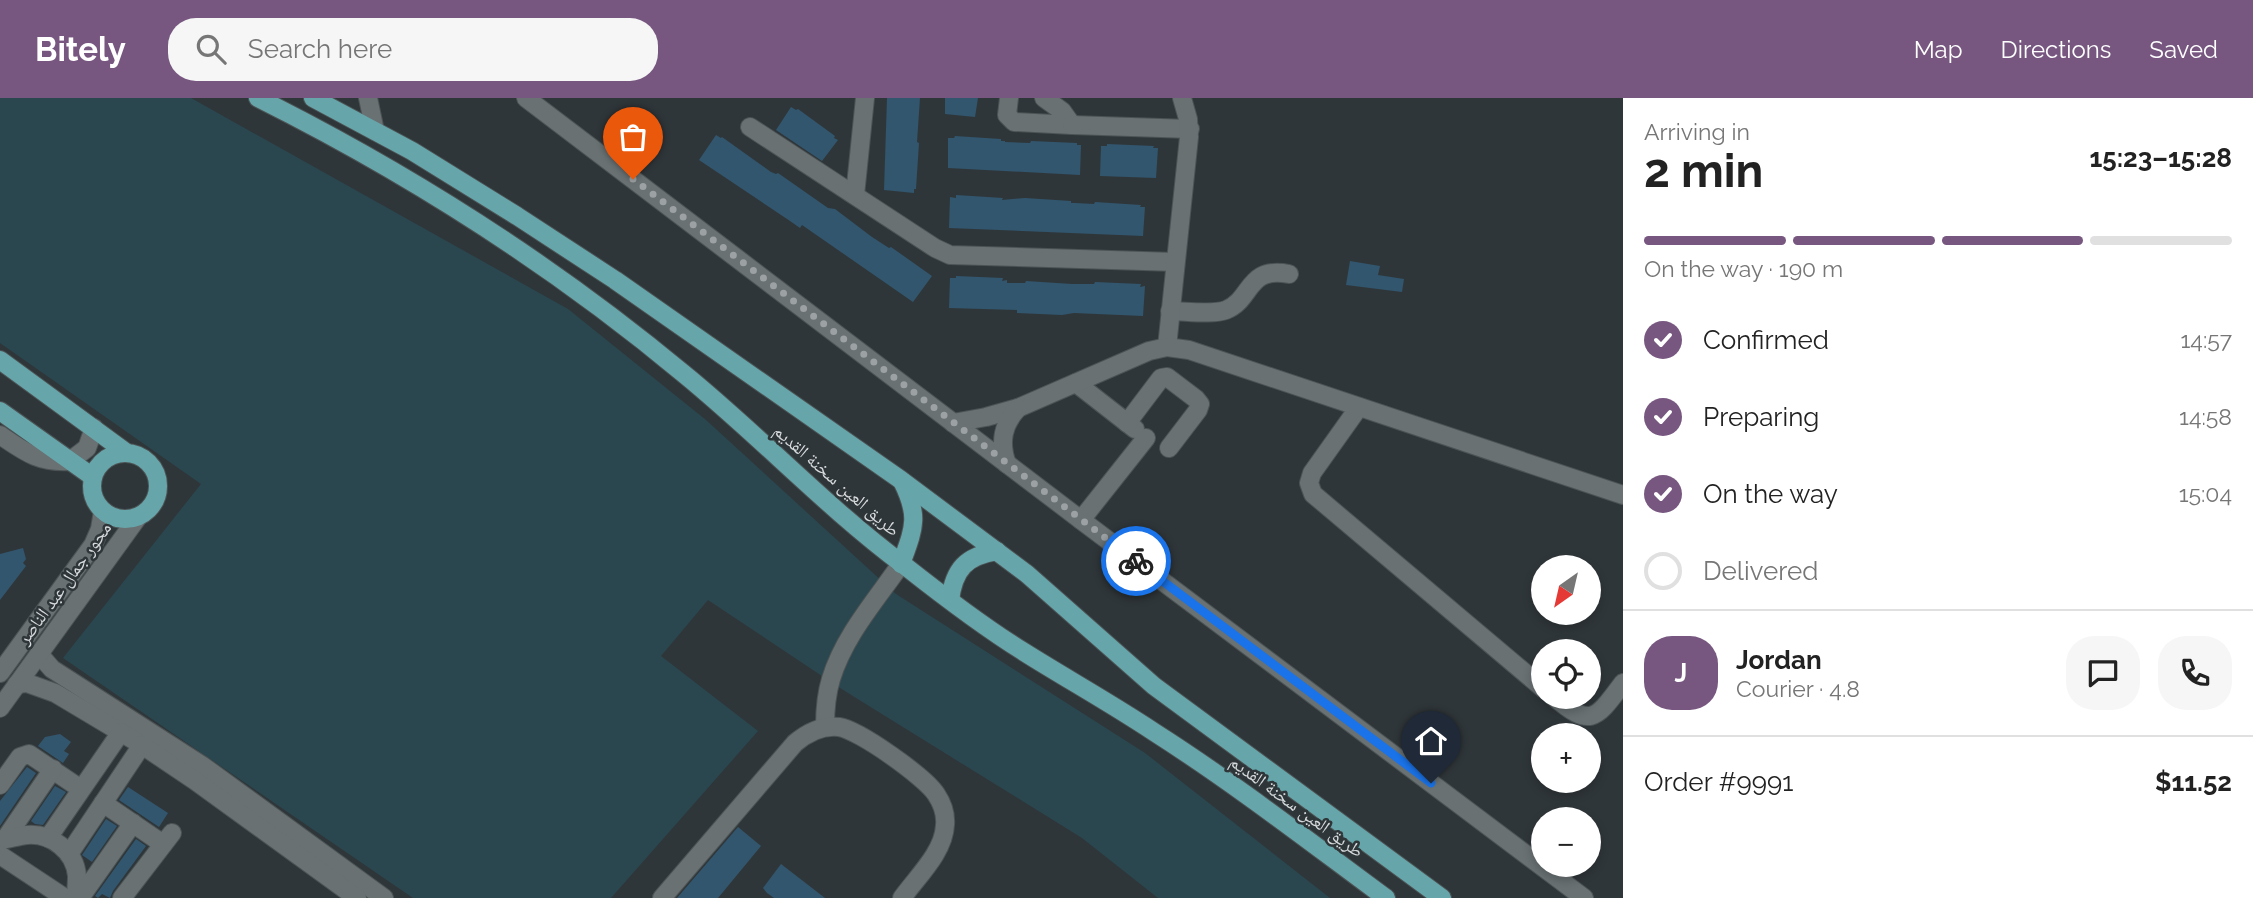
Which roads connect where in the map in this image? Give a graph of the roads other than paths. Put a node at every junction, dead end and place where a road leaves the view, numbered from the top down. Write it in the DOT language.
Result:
graph roads {
  1 [pos="258,98"];
  2 [pos="313,98"];
  3 [pos="368,98"];
  4 [pos="526,98"];
  5 [pos="865,98"];
  6 [pos="1009,98"];
  7 [pos="1044,98"];
  8 [pos="1182,98"];
  9 [pos="1072,125"];
  10 [pos="750,127"];
  11 [pos="1189,129"];
  12 [pos="375,131"];
  13 [pos="855,195"];
  14 [pos="1175,262"];
  15 [pos="1289,274"];
  16 [pos="1170,311"];
  17 [pos="1167,347"];
  18 [pos="0,360"];
  19 [pos="1076,383"];
  20 [pos="1359,407"];
  21 [pos="1018,408"];
  22 [pos="0,411"];
  23 [pos="953,423"];
  24 [pos="1127,423"];
  25 [pos="94,428"];
  26 [pos="0,435"];
  27 [pos="1169,449"];
  28 [pos="127,453"];
  29 [pos="70,461"];
  30 [pos="1007,464"];
  31 [pos="93,477"];
  32 [pos="901,480"];
  33 [pos="1623,495"];
  34 [pos="103,511"];
  35 [pos="138,517"];
  36 [pos="1082,520"];
  37 [pos="997,551"];
  38 [pos="901,564"];
  39 [pos="950,600"];
  40 [pos="39,654"];
  41 [pos="0,673"];
  42 [pos="1531,678"];
  43 [pos="1623,682"];
  44 [pos="17,684"];
  45 [pos="0,708"];
  46 [pos="1569,709"];
  47 [pos="825,727"];
  48 [pos="121,732"];
  49 [pos="142,746"];
  50 [pos="53,769"];
  51 [pos="0,785"];
  52 [pos="81,789"];
  53 [pos="103,803"];
  54 [pos="133,823"];
  55 [pos="48,838"];
  56 [pos="2,845"];
  57 [pos="69,854"];
  58 [pos="65,898"];
  59 [pos="78,898"];
  60 [pos="122,898"];
  61 [pos="357,898"];
  62 [pos="384,898"];
  63 [pos="662,898"];
  64 [pos="902,898"];
  65 [pos="1387,898"];
  66 [pos="1442,898"];
  67 [pos="1584,898"];
  1 -- 38 [label="main road, طريق العين سخنة القديم"];
  2 -- 12 [label="main road, طريق العين سخنة القديم"];
  3 -- 12 [label="street"];
  4 -- 23 [label="street"];
  5 -- 13 [label="street"];
  6 -- 9 [label="street"];
  7 -- 9 [label="street"];
  8 -- 11 [label="street"];
  9 -- 11 [label="street"];
  10 -- 13 [label="street"];
  11 -- 14 [label="street"];
  12 -- 32 [label="main road, طريق العين سخنة القديم"];
  13 -- 14 [label="street"];
  14 -- 16 [label="street"];
  15 -- 16 [label="street"];
  16 -- 17 [label="street"];
  17 -- 19 [label="street"];
  17 -- 20 [label="street"];
  18 -- 25 [label="main road"];
  19 -- 21 [label="street"];
  19 -- 24 [label="street"];
  20 -- 33 [label="street"];
  20 -- 42 [label="street"];
  21 -- 23 [label="street"];
  21 -- 30 [label="street"];
  22 -- 29 [label="main road"];
  23 -- 30 [label="street"];
  24 -- 27 [label="street"];
  24 -- 36 [label="street"];
  25 -- 28 [label="main road"];
  25 -- 29 [label="street"];
  26 -- 29 [label="street"];
  28 -- 31 [label="main road"];
  28 -- 35 [label="main road"];
  29 -- 31 [label="main road"];
  30 -- 36 [label="street"];
  31 -- 34 [label="main road"];
  32 -- 37 [label="main road, طريق العين سخنة القديم"];
  32 -- 38 [label="main road"];
  34 -- 35 [label="main road"];
  34 -- 41 [label="street, محور جمال عبد الناصر"];
  35 -- 40 [label="street, محور جمال عبد الناصر"];
  36 -- 67 [label="street"];
  37 -- 39 [label="main road"];
  37 -- 66 [label="main road, طريق العين سخنة القديم"];
  38 -- 39 [label="main road, طريق العين سخنة القديم"];
  38 -- 47 [label="street"];
  39 -- 65 [label="main road, طريق العين سخنة القديم"];
  40 -- 44 [label="street, محور جمال عبد الناصر"];
  40 -- 62 [label="street"];
  43 -- 46 [label="street"];
  44 -- 45 [label="street, محور جمال عبد الناصر"];
  44 -- 48 [label="street"];
  47 -- 63 [label="street"];
  47 -- 64 [label="street"];
  48 -- 49 [label="street"];
  48 -- 52 [label="street"];
  49 -- 53 [label="street"];
  49 -- 61 [label="street"];
  50 -- 51 [label="street"];
  50 -- 52 [label="street"];
  50 -- 56 [label="street"];
  52 -- 55 [label="street"];
  53 -- 54 [label="street"];
  53 -- 57 [label="street"];
  54 -- 59 [label="street"];
  54 -- 60 [label="street"];
  55 -- 56 [label="street"];
  55 -- 57 [label="street"];
  56 -- 58 [label="street"];
  57 -- 59 [label="street"];
}
